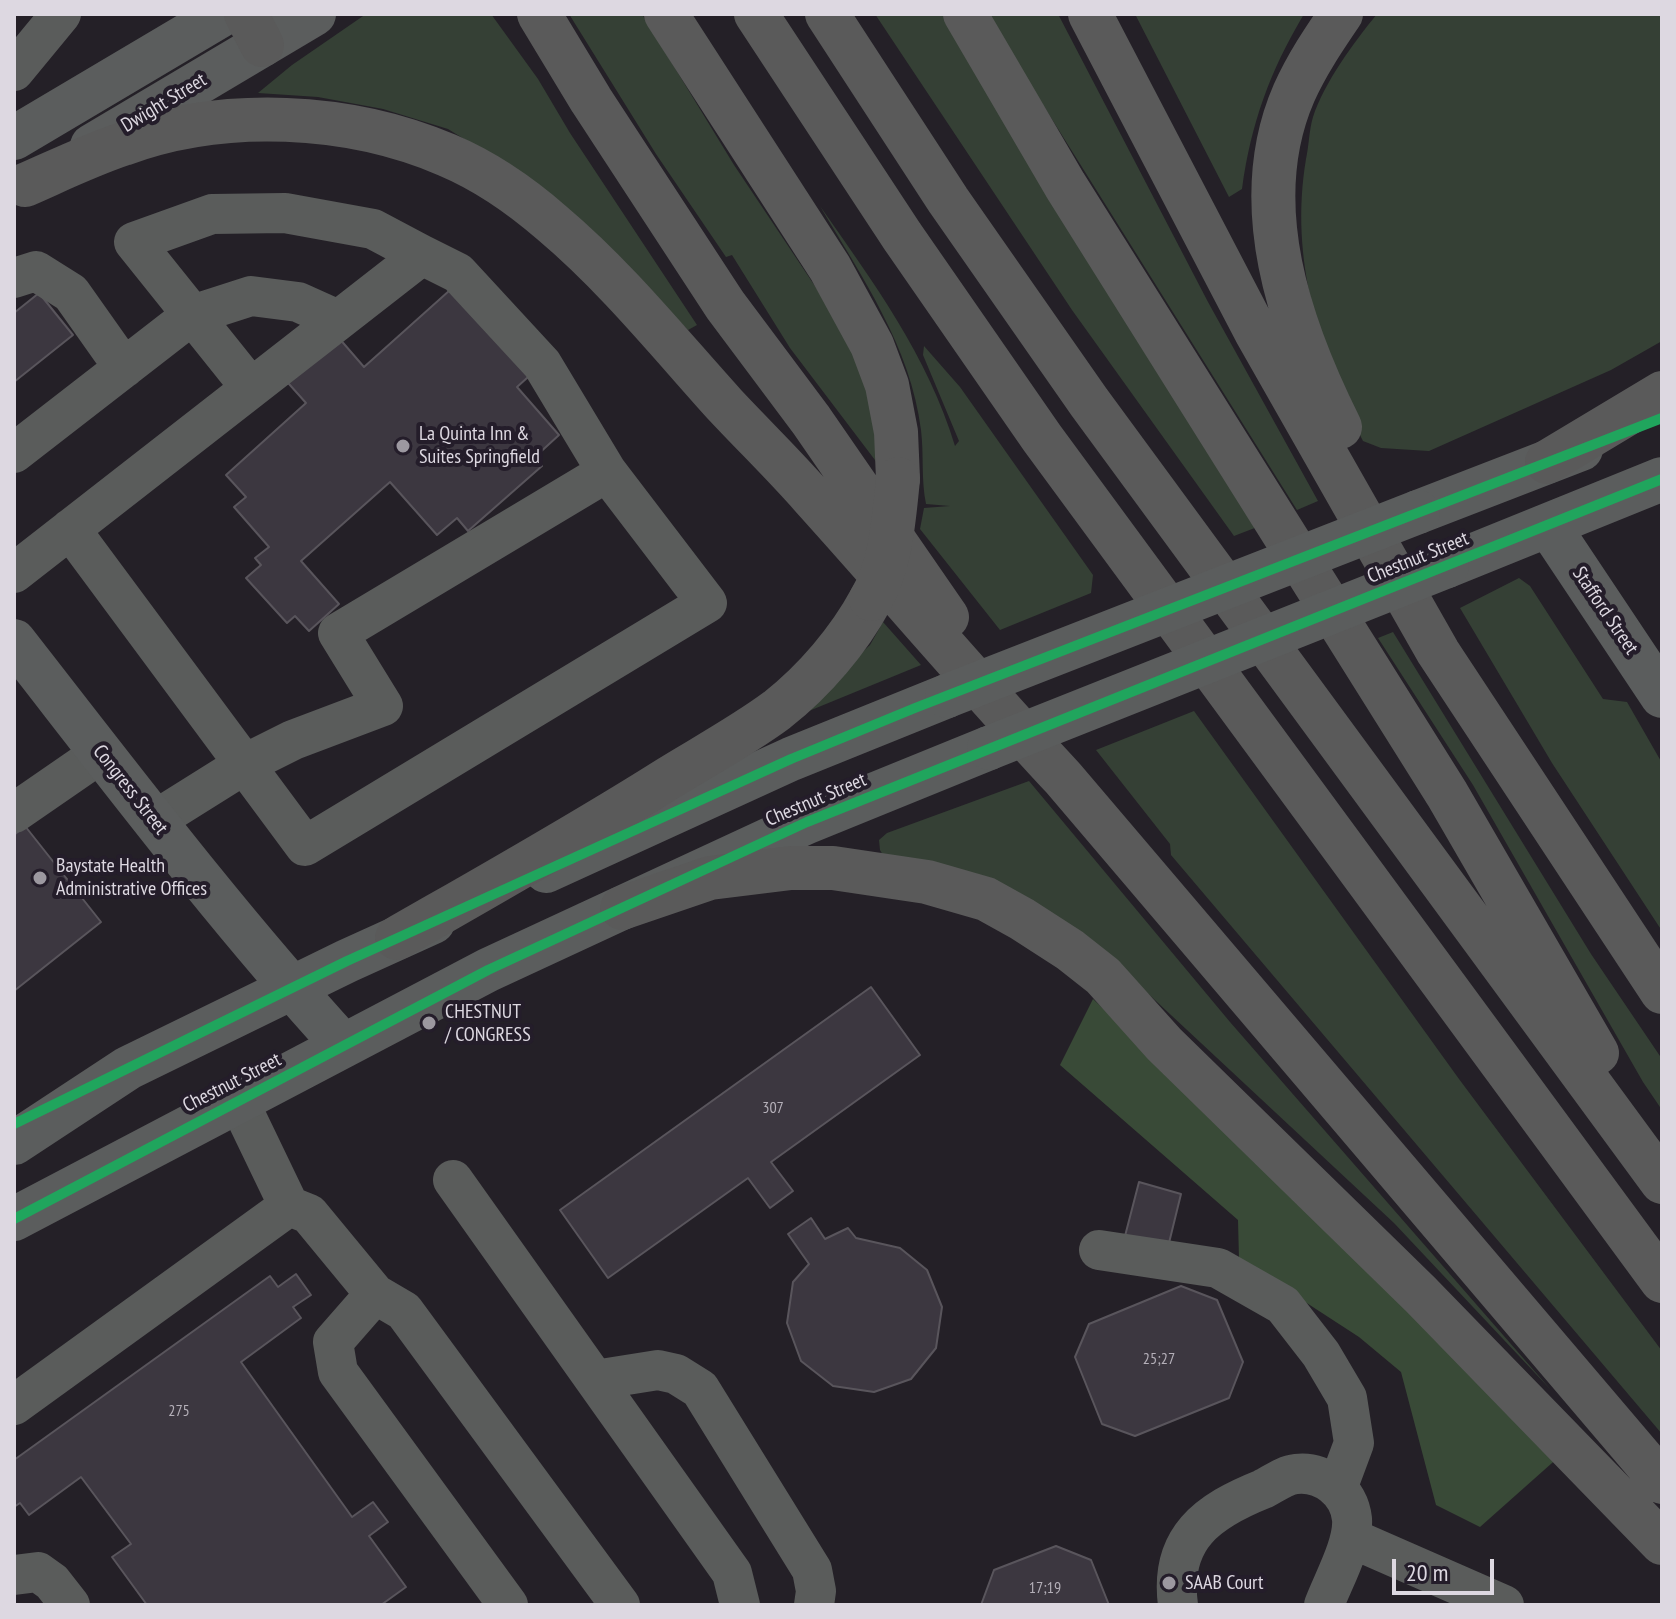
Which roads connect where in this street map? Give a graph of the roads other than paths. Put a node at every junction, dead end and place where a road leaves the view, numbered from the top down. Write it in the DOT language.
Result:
graph roads {
  1 [pos="61,14"];
  2 [pos="223,14"];
  3 [pos="314,14"];
  4 [pos="539,14"];
  5 [pos="666,14"];
  6 [pos="756,14"];
  7 [pos="827,14"];
  8 [pos="965,14"];
  9 [pos="1090,14"];
  10 [pos="1341,14"];
  11 [pos="254,29"];
  12 [pos="14,71"];
  13 [pos="14,138"];
  14 [pos="20,188"];
  15 [pos="422,255"];
  16 [pos="14,278"];
  17 [pos="192,315"];
  18 [pos="338,320"];
  19 [pos="124,368"];
  20 [pos="251,388"];
  21 [pos="1662,393"];
  22 [pos="1662,418"];
  23 [pos="14,453"];
  24 [pos="1547,462"];
  25 [pos="607,472"];
  26 [pos="1662,479"];
  27 [pos="1548,525"];
  28 [pos="70,529"];
  29 [pos="14,573"];
  30 [pos="14,641"];
  31 [pos="1662,696"];
  32 [pos="101,753"];
  33 [pos="245,764"];
  34 [pos="1063,778"];
  35 [pos="14,813"];
  36 [pos="154,821"];
  37 [pos="622,908"];
  38 [pos="1608,908"];
  39 [pos="397,938"];
  40 [pos="291,988"];
  41 [pos="1662,992"];
  42 [pos="343,1045"];
  43 [pos="128,1068"];
  44 [pos="238,1100"];
  45 [pos="14,1124"];
  46 [pos="14,1143"];
  47 [pos="1662,1157"];
  48 [pos="453,1180"];
  49 [pos="1662,1182"];
  50 [pos="289,1206"];
  51 [pos="14,1219"];
  52 [pos="1099,1250"];
  53 [pos="1662,1281"];
  54 [pos="375,1294"];
  55 [pos="595,1380"];
  56 [pos="14,1405"];
  57 [pos="1662,1482"];
  58 [pos="1338,1486"];
  59 [pos="1351,1538"];
  60 [pos="1662,1543"];
  61 [pos="14,1575"];
  62 [pos="70,1605"];
  63 [pos="508,1605"];
  64 [pos="620,1605"];
  65 [pos="740,1605"];
  66 [pos="814,1605"];
  67 [pos="1178,1605"];
  68 [pos="1324,1605"];
  69 [pos="1504,1605"];
  1 -- 12 [label="street"];
  2 -- 13 [label="main road"];
  3 -- 11 [label="main road, Dwight Street"];
  4 -- 34 [label="highway"];
  5 -- 39 [label="highway, bridge"];
  6 -- 53 [label="highway"];
  7 -- 49 [label="highway"];
  8 -- 47 [label="highway"];
  9 -- 38 [label="highway"];
  10 -- 38 [label="highway"];
  11 -- 14 [label="main road, Dwight Street"];
  14 -- 34 [label="highway"];
  15 -- 17 [label="street"];
  15 -- 18 [label="street"];
  15 -- 25 [label="street"];
  16 -- 19 [label="street"];
  17 -- 18 [label="street"];
  17 -- 19 [label="street"];
  17 -- 20 [label="street"];
  18 -- 20 [label="street"];
  19 -- 23 [label="street"];
  20 -- 28 [label="street"];
  21 -- 24 [label="highway"];
  22 -- 24 [label="main road"];
  24 -- 39 [label="main road, bridge"];
  25 -- 33 [label="street"];
  25 -- 33 [label="street"];
  26 -- 27 [label="main road, Chestnut Street"];
  27 -- 31 [label="main road, Stafford Street"];
  27 -- 37 [label="main road, Chestnut Street, bridge"];
  28 -- 29 [label="street"];
  28 -- 33 [label="street"];
  30 -- 32 [label="main road, Congress Street"];
  32 -- 35 [label="street"];
  32 -- 36 [label="main road, Congress Street"];
  33 -- 36 [label="street"];
  34 -- 57 [label="highway"];
  36 -- 40 [label="main road, Congress Street"];
  37 -- 42 [label="main road, Chestnut Street"];
  37 -- 60 [label="highway"];
  38 -- 41 [label="highway"];
  39 -- 40 [label="main road"];
  40 -- 42 [label="main road, Congress Street"];
  40 -- 43 [label="main road"];
  42 -- 44 [label="main road, Chestnut Street"];
  43 -- 45 [label="main road"];
  43 -- 46 [label="main road"];
  44 -- 50 [label="street"];
  44 -- 51 [label="main road, Chestnut Street"];
  48 -- 55 [label="street"];
  50 -- 54 [label="street"];
  50 -- 56 [label="street"];
  52 -- 58 [label="street"];
  54 -- 63 [label="street"];
  54 -- 64 [label="street"];
  55 -- 65 [label="street"];
  55 -- 66 [label="street"];
  58 -- 59 [label="street"];
  58 -- 67 [label="street"];
  59 -- 68 [label="street"];
  59 -- 69 [label="street"];
  61 -- 62 [label="street"];
}
